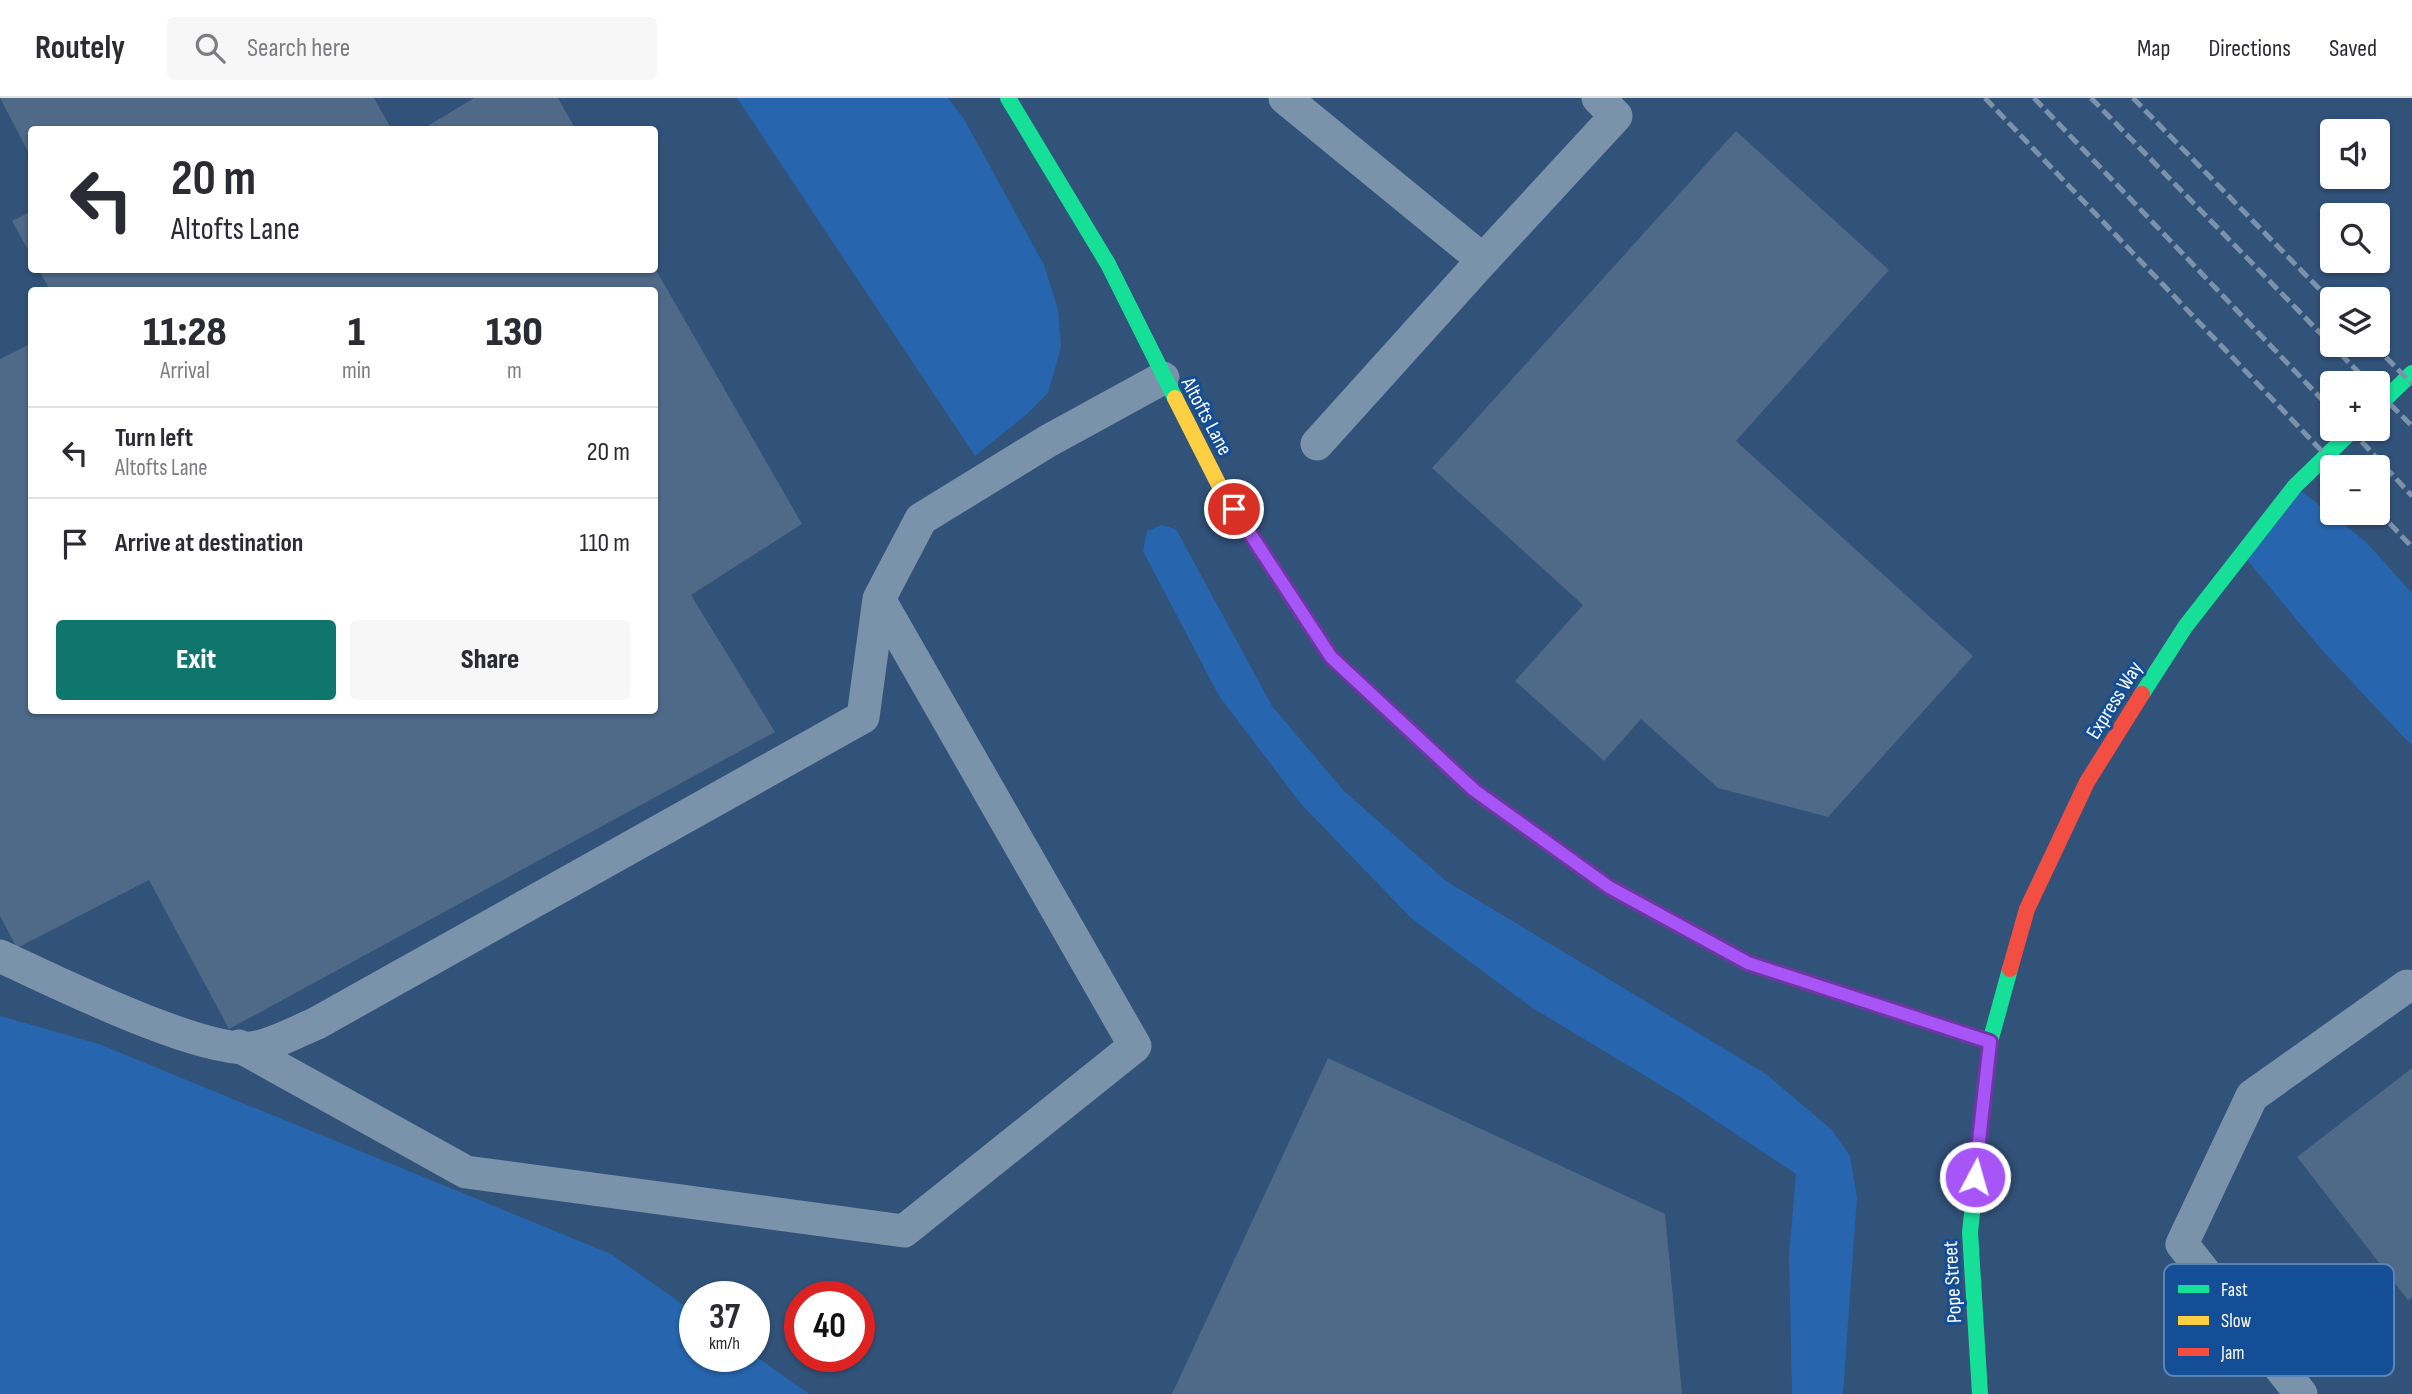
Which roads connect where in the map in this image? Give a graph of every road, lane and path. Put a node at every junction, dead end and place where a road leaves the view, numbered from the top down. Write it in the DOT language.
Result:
graph roads {
  1 [pos="1008,98"];
  2 [pos="1285,98"];
  3 [pos="1598,98"];
  4 [pos="1483,260"];
  5 [pos="2412,373"];
  6 [pos="1163,378"];
  7 [pos="2390,394"];
  8 [pos="2341,441"];
  9 [pos="1317,444"];
  10 [pos="879,599"];
  11 [pos="0,956"];
  12 [pos="2407,986"];
  13 [pos="1990,1042"];
  14 [pos="239,1046"];
  15 [pos="2198,1264"];
  16 [pos="2287,1376"];
  17 [pos="1980,1394"];
  18 [pos="2301,1394"];
  1 -- 6 [label="street, Altofts Lane"];
  2 -- 4 [label="lane"];
  3 -- 4 [label="lane"];
  4 -- 9 [label="lane"];
  5 -- 7 [label="street"];
  6 -- 10 [label="lane"];
  6 -- 13 [label="street, Altofts Lane"];
  8 -- 13 [label="street, Express Way"];
  10 -- 14 [label="lane"];
  10 -- 14 [label="lane"];
  11 -- 14 [label="lane"];
  12 -- 15 [label="lane"];
  13 -- 17 [label="street, Pope Street"];
  16 -- 18 [label="lane"];
}
